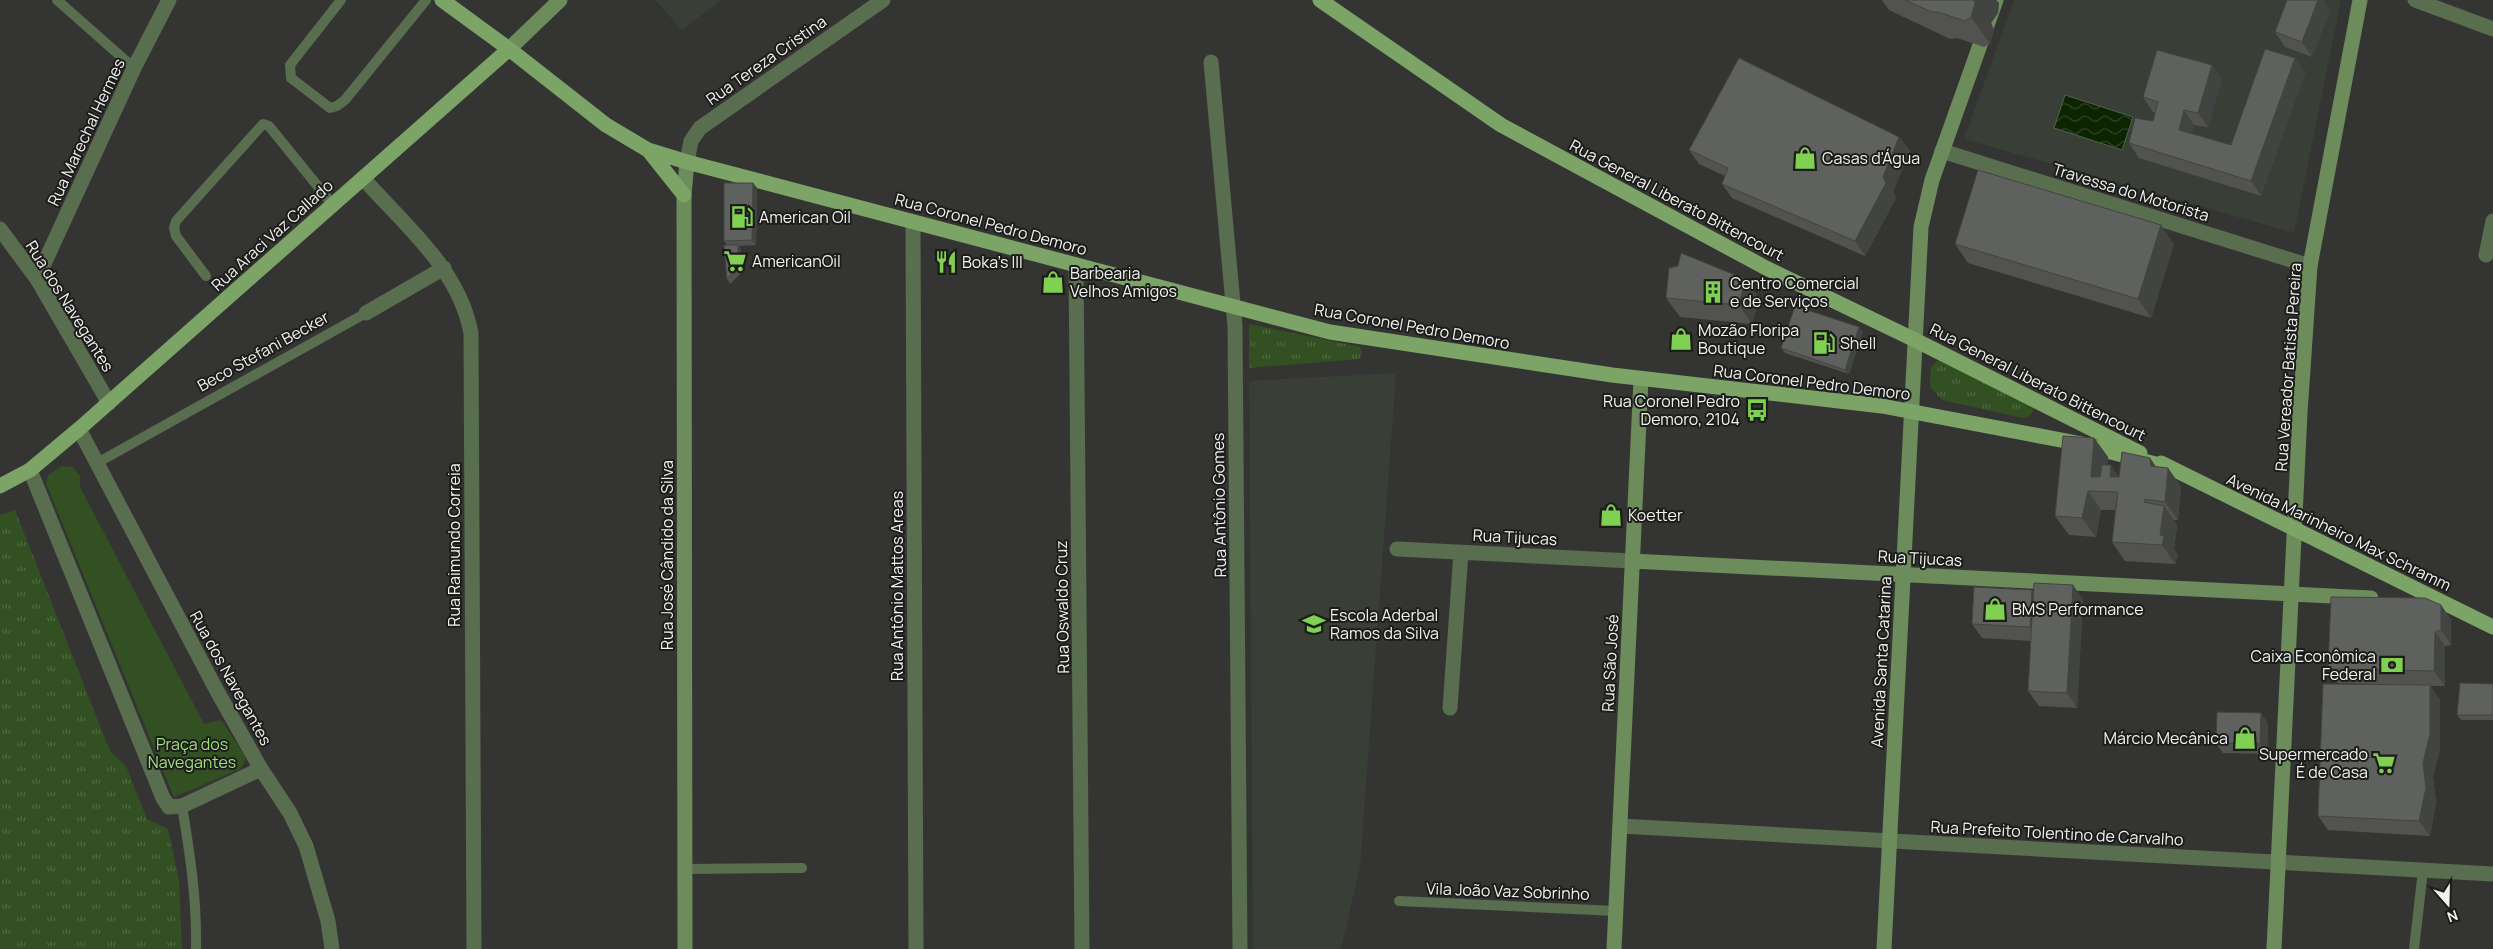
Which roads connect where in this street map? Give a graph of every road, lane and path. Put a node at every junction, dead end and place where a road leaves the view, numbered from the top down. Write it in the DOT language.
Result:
graph roads {
  1 [pos="57,0"];
  2 [pos="169,0"];
  3 [pos="341,0"];
  4 [pos="426,0"];
  5 [pos="442,0"];
  6 [pos="560,0"];
  7 [pos="883,0"];
  8 [pos="1320,0"];
  9 [pos="1996,0"];
  10 [pos="2360,0"];
  11 [pos="2415,0"];
  12 [pos="2493,29"];
  13 [pos="509,49"];
  14 [pos="1211,62"];
  15 [pos="134,68"];
  16 [pos="648,150"];
  17 [pos="1942,151"];
  18 [pos="687,162"];
  19 [pos="363,178"];
  20 [pos="684,195"];
  21 [pos="333,205"];
  22 [pos="2493,221"];
  23 [pos="913,222"];
  24 [pos="0,229"];
  25 [pos="2486,255"];
  26 [pos="1076,265"];
  27 [pos="2310,266"];
  28 [pos="444,268"];
  29 [pos="206,276"];
  30 [pos="37,279"];
  31 [pos="1233,307"];
  32 [pos="366,313"];
  33 [pos="1915,340"];
  34 [pos="1641,379"];
  35 [pos="110,403"];
  36 [pos="1910,411"];
  37 [pos="80,429"];
  38 [pos="97,463"];
  39 [pos="2170,468"];
  40 [pos="30,470"];
  41 [pos="0,485"];
  42 [pos="2294,530"];
  43 [pos="1397,549"];
  44 [pos="1461,552"];
  45 [pos="1632,560"];
  46 [pos="1902,574"];
  47 [pos="2291,594"];
  48 [pos="2381,599"];
  49 [pos="2401,600"];
  50 [pos="2440,602"];
  51 [pos="2493,628"];
  52 [pos="1450,708"];
  53 [pos="261,769"];
  54 [pos="182,806"];
  55 [pos="1620,826"];
  56 [pos="1890,841"];
  57 [pos="2278,862"];
  58 [pos="802,868"];
  59 [pos="685,869"];
  60 [pos="2423,870"];
  61 [pos="2493,874"];
  62 [pos="1399,901"];
  63 [pos="1616,911"];
  64 [pos="196,949"];
  65 [pos="332,949"];
  66 [pos="474,949"];
  67 [pos="685,949"];
  68 [pos="916,949"];
  69 [pos="1082,949"];
  70 [pos="1240,949"];
  71 [pos="1614,949"];
  72 [pos="1884,949"];
  73 [pos="2274,949"];
  74 [pos="2414,949"];
  1 -- 15 [label="lane"];
  2 -- 15 [label="street, Rua Marechal Hermes"];
  3 -- 4 [label="lane"];
  5 -- 13 [label="main road, Rua Coronel Pedro Demoro"];
  6 -- 13 [label="street, Rua Araci Vaz Callado"];
  7 -- 18 [label="street, Rua Tereza Cristina"];
  8 -- 33 [label="main road, Rua General Liberato Bittencourt"];
  9 -- 17 [label="street, Avenida Santa Catarina"];
  10 -- 27 [label="street, Rua Vereador Batista Pereira"];
  11 -- 12 [label="street"];
  13 -- 16 [label="main road, Rua Coronel Pedro Demoro"];
  13 -- 19 [label="main road, Rua Araci Vaz Callado"];
  14 -- 31 [label="street, Rua Antônio Gomes"];
  15 -- 30 [label="street, Rua Marechal Hermes"];
  16 -- 18 [label="main road, Rua Coronel Pedro Demoro"];
  16 -- 20 [label="main road"];
  17 -- 27 [label="street, Travessa do Motorista"];
  17 -- 33 [label="street, Avenida Santa Catarina"];
  18 -- 20 [label="street, Rua José Cândido da Silva"];
  18 -- 23 [label="main road, Rua Coronel Pedro Demoro"];
  19 -- 21 [label="main road, Rua Araci Vaz Callado"];
  19 -- 28 [label="street, Rua Raimundo Correia"];
  20 -- 59 [label="street, Rua José Cândido da Silva"];
  21 -- 29 [label="lane"];
  21 -- 35 [label="main road, Rua Araci Vaz Callado"];
  22 -- 25 [label="street"];
  23 -- 26 [label="main road, Rua Coronel Pedro Demoro"];
  23 -- 68 [label="street, Rua Antônio Mattos Areas"];
  24 -- 30 [label="street, Rua dos Navegantes"];
  26 -- 31 [label="main road, Rua Coronel Pedro Demoro"];
  26 -- 69 [label="street, Rua Oswaldo Cruz"];
  27 -- 42 [label="street, Rua Vereador Batista Pereira"];
  28 -- 32 [label="street, Beco Stefani Becker"];
  28 -- 66 [label="street, Rua Raimundo Correia"];
  30 -- 35 [label="street, Rua dos Navegantes"];
  31 -- 34 [label="main road, Rua Coronel Pedro Demoro"];
  31 -- 70 [label="street, Rua Antônio Gomes"];
  32 -- 38 [label="lane, Beco Stefani Becker"];
  33 -- 36 [label="street, Avenida Santa Catarina"];
  33 -- 39 [label="main road, Rua General Liberato Bittencourt"];
  34 -- 36 [label="main road, Rua Coronel Pedro Demoro"];
  34 -- 45 [label="street, Rua São José"];
  35 -- 37 [label="main road, Rua Araci Vaz Callado"];
  36 -- 39 [label="main road, Rua Coronel Pedro Demoro"];
  36 -- 46 [label="street, Avenida Santa Catarina"];
  37 -- 38 [label="street, Rua dos Navegantes"];
  37 -- 40 [label="main road, Rua Araci Vaz Callado"];
  38 -- 53 [label="street, Rua dos Navegantes"];
  39 -- 42 [label="main road, Avenida Marinheiro Max Schramm"];
  40 -- 41 [label="main road, Rua Araci Vaz Callado"];
  40 -- 54 [label="street"];
  42 -- 47 [label="street, Rua Vereador Batista Pereira"];
  42 -- 50 [label="main road, Avenida Marinheiro Max Schramm"];
  43 -- 44 [label="street, Rua Tijucas"];
  44 -- 45 [label="street, Rua Tijucas"];
  44 -- 52 [label="street"];
  45 -- 46 [label="street, Rua Tijucas"];
  45 -- 55 [label="street, Rua São José"];
  46 -- 47 [label="street, Rua Tijucas"];
  46 -- 56 [label="street, Avenida Santa Catarina"];
  47 -- 48 [label="street, Rua Tijucas"];
  47 -- 57 [label="street, Rua Vereador Batista Pereira"];
  49 -- 50 [label="street"];
  50 -- 51 [label="main road, Avenida Marinheiro Max Schramm"];
  53 -- 54 [label="street"];
  53 -- 65 [label="street, Rua dos Navegantes"];
  54 -- 64 [label="lane"];
  55 -- 56 [label="street, Rua Prefeito Tolentino de Carvalho"];
  55 -- 63 [label="street, Rua São José"];
  56 -- 57 [label="street, Rua Prefeito Tolentino de Carvalho"];
  56 -- 72 [label="street, Avenida Santa Catarina"];
  57 -- 60 [label="street, Rua Prefeito Tolentino de Carvalho"];
  57 -- 73 [label="street, Rua Vereador Batista Pereira"];
  58 -- 59 [label="lane"];
  59 -- 67 [label="street, Rua José Cândido da Silva"];
  60 -- 61 [label="street, Rua Prefeito Tolentino de Carvalho"];
  60 -- 74 [label="lane"];
  62 -- 63 [label="lane, Vila João Vaz Sobrinho"];
  63 -- 71 [label="street, Rua São José"];
}
